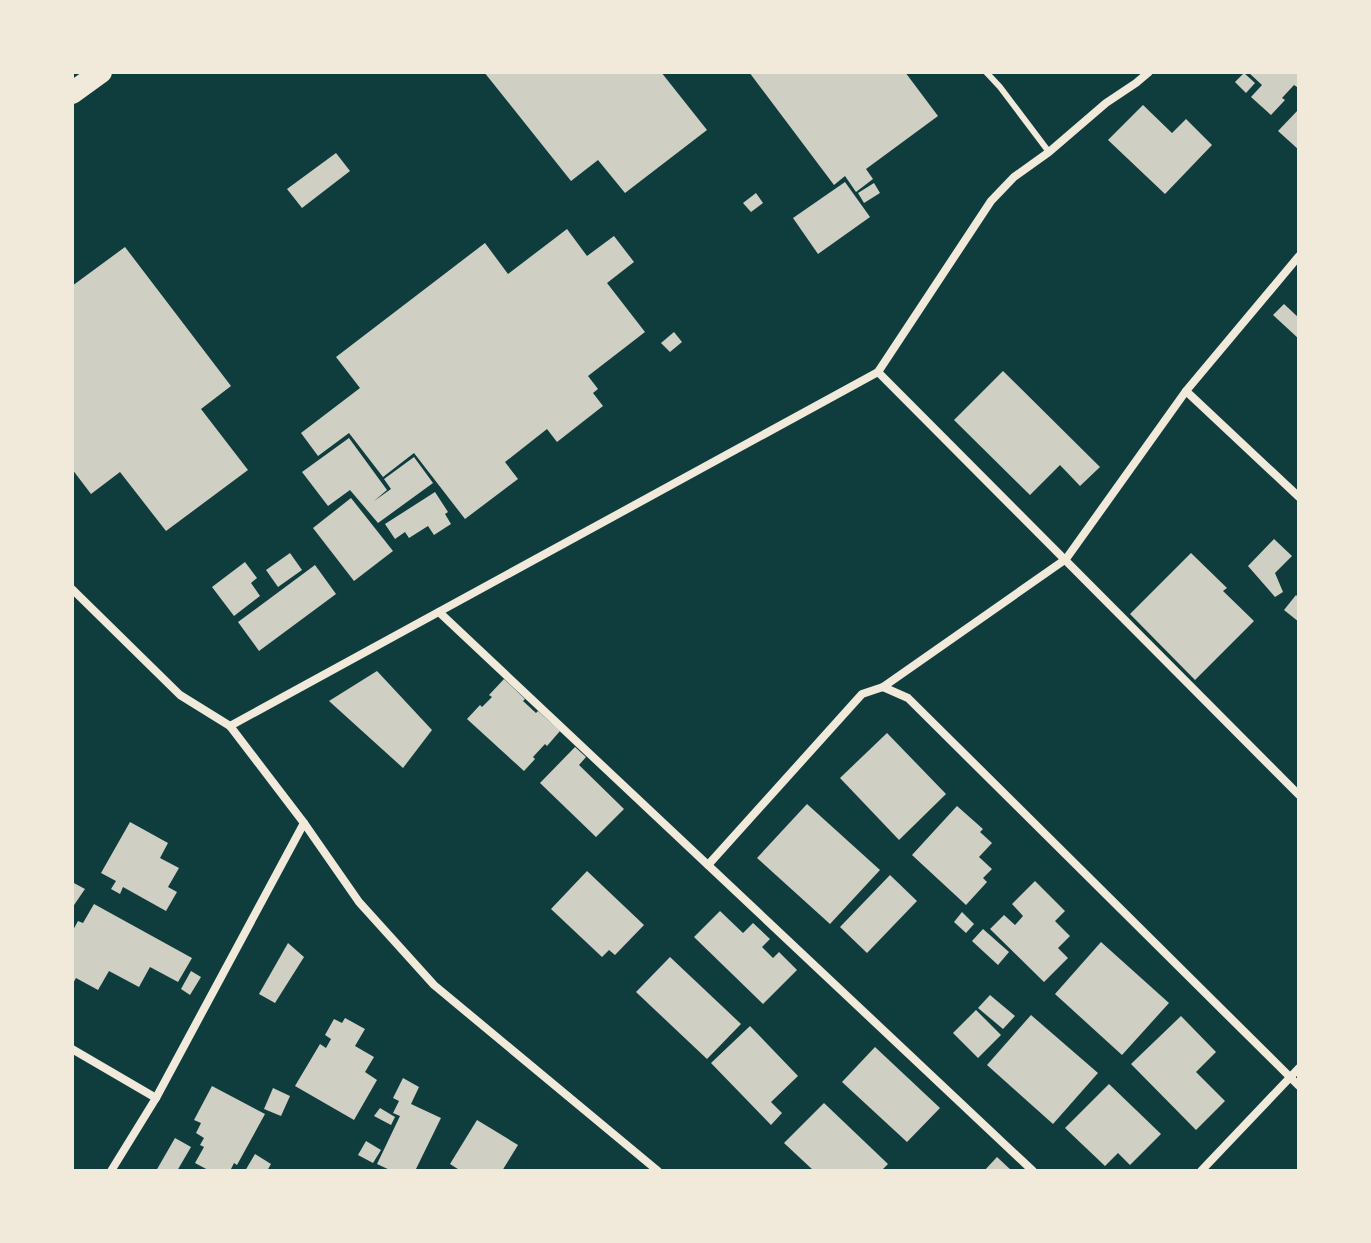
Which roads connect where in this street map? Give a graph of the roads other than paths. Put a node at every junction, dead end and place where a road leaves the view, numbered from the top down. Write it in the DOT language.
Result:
graph roads {
  1 [pos="101,72"];
  2 [pos="986,72"];
  3 [pos="1149,72"];
  4 [pos="72,93"];
  5 [pos="1049,152"];
  6 [pos="1299,256"];
  7 [pos="878,372"];
  8 [pos="1186,391"];
  9 [pos="1299,497"];
  10 [pos="1066,559"];
  11 [pos="72,589"];
  12 [pos="439,612"];
  13 [pos="883,687"];
  14 [pos="230,726"];
  15 [pos="1299,795"];
  16 [pos="304,823"];
  17 [pos="708,865"];
  18 [pos="72,1049"];
  19 [pos="1299,1068"];
  20 [pos="1291,1078"];
  21 [pos="1299,1086"];
  22 [pos="156,1098"];
  23 [pos="111,1171"];
  24 [pos="658,1171"];
  25 [pos="1033,1171"];
  26 [pos="1201,1171"];
  1 -- 4 [label="highway"];
  2 -- 5 [label="lane"];
  3 -- 5 [label="street"];
  5 -- 7 [label="street"];
  6 -- 8 [label="street"];
  7 -- 10 [label="street"];
  7 -- 12 [label="street"];
  8 -- 9 [label="street"];
  8 -- 10 [label="street"];
  10 -- 13 [label="street"];
  10 -- 15 [label="street"];
  11 -- 14 [label="street"];
  12 -- 14 [label="street"];
  12 -- 17 [label="street"];
  13 -- 17 [label="street"];
  13 -- 20 [label="street"];
  14 -- 16 [label="street"];
  16 -- 22 [label="street"];
  16 -- 24 [label="street"];
  17 -- 25 [label="street"];
  18 -- 22 [label="street"];
  19 -- 20 [label="street"];
  20 -- 21 [label="street"];
  20 -- 26 [label="street"];
  22 -- 23 [label="street"];
}
